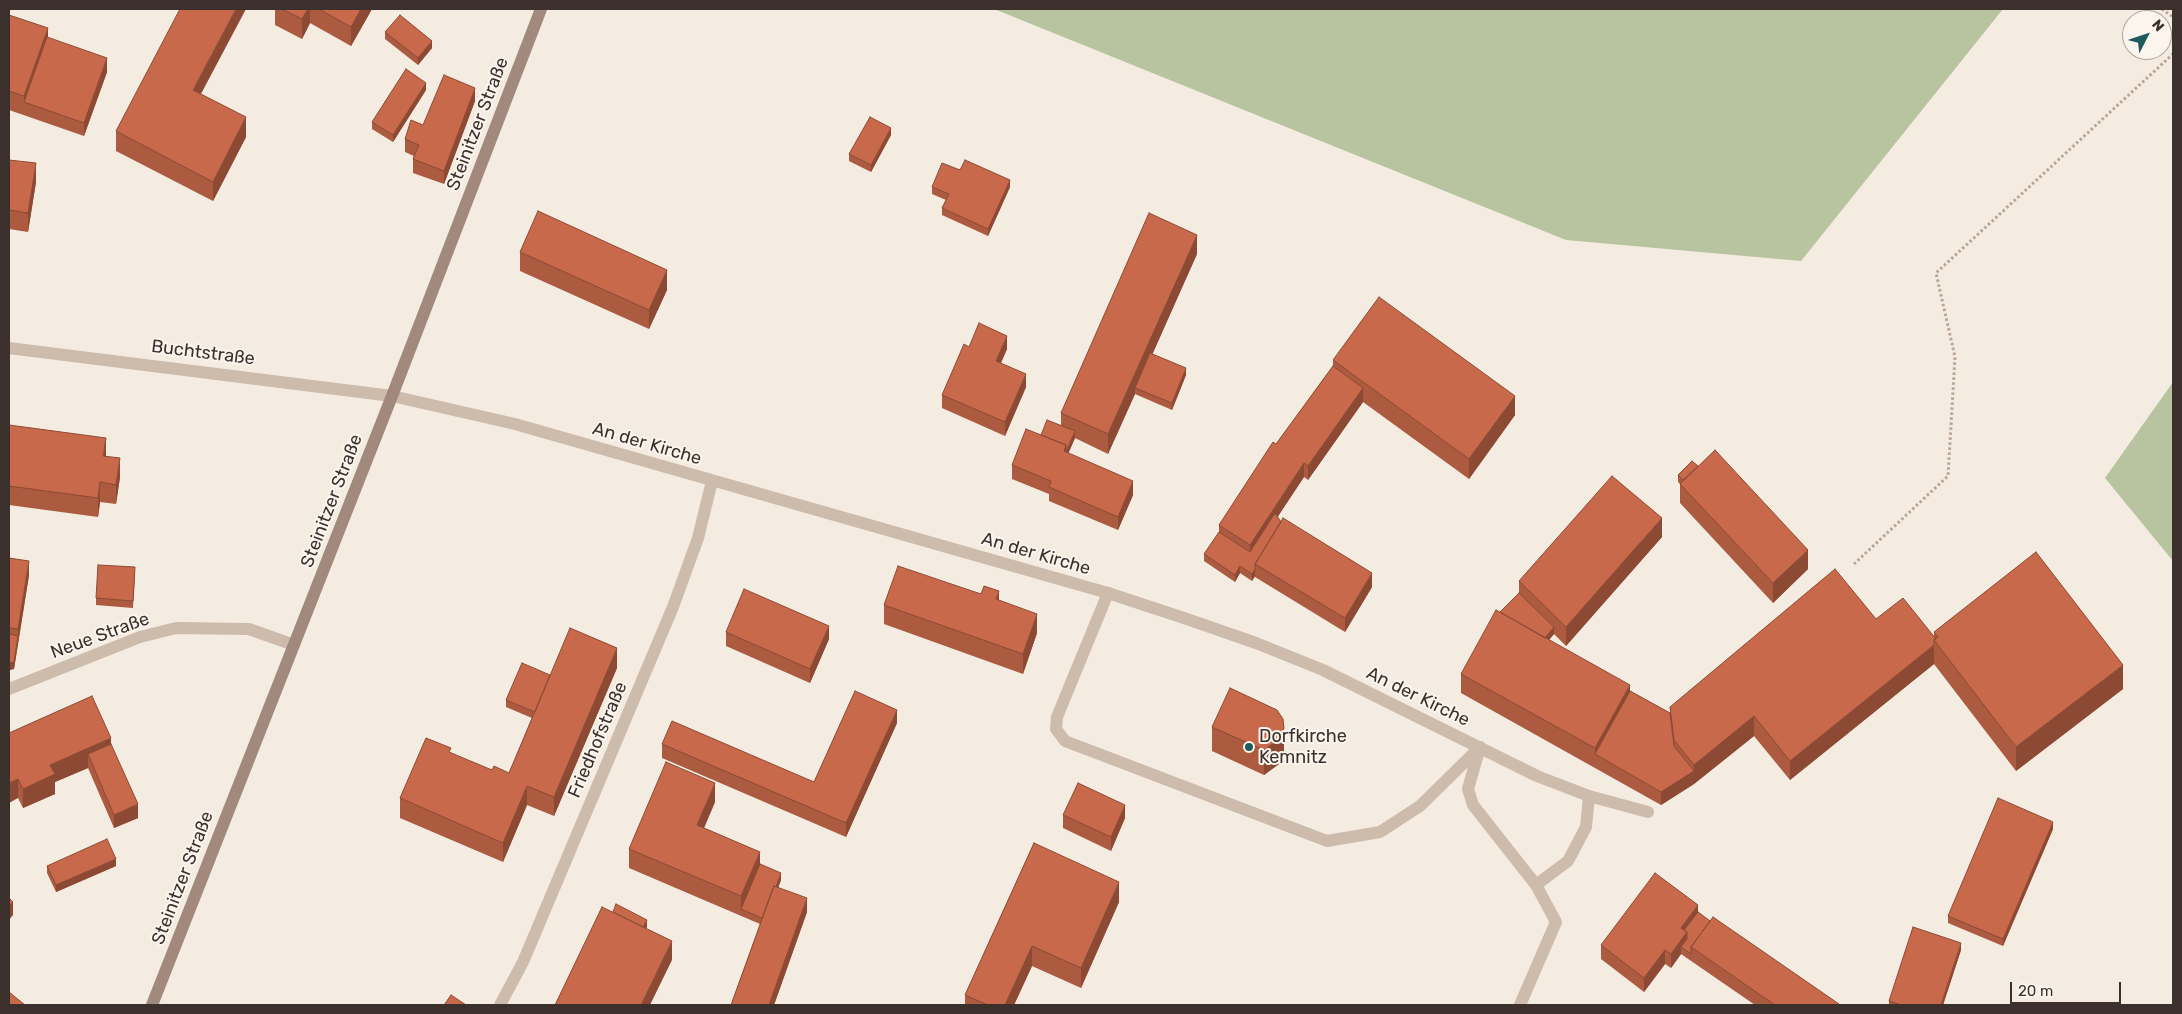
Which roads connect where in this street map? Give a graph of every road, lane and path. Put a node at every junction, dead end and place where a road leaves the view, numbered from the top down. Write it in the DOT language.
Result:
graph roads {
  1 [pos="541,9"];
  2 [pos="2162,9"];
  3 [pos="2173,17"];
  4 [pos="2173,54"];
  5 [pos="9,348"];
  6 [pos="392,396"];
  7 [pos="712,481"];
  8 [pos="1854,564"];
  9 [pos="1108,592"];
  10 [pos="294,645"];
  11 [pos="9,689"];
  12 [pos="1480,747"];
  13 [pos="1589,796"];
  14 [pos="1648,812"];
  15 [pos="1536,885"];
  16 [pos="152,1005"];
  17 [pos="500,1005"];
  18 [pos="1520,1005"];
  1 -- 6 [label="street, Steinitzer Straße"];
  2 -- 3 [label="path"];
  4 -- 8 [label="path"];
  5 -- 6 [label="street, Buchtstraße"];
  6 -- 7 [label="street, An der Kirche"];
  6 -- 10 [label="street, Steinitzer Straße"];
  7 -- 9 [label="street, An der Kirche"];
  7 -- 17 [label="street, Friedhofstraße"];
  9 -- 12 [label="street, An der Kirche"];
  9 -- 12 [label="street"];
  10 -- 11 [label="street, Neue Straße"];
  10 -- 16 [label="street, Steinitzer Straße"];
  12 -- 13 [label="street, An der Kirche"];
  12 -- 15 [label="street"];
  13 -- 14 [label="street, An der Kirche"];
  13 -- 15 [label="street"];
  15 -- 18 [label="street"];
}
